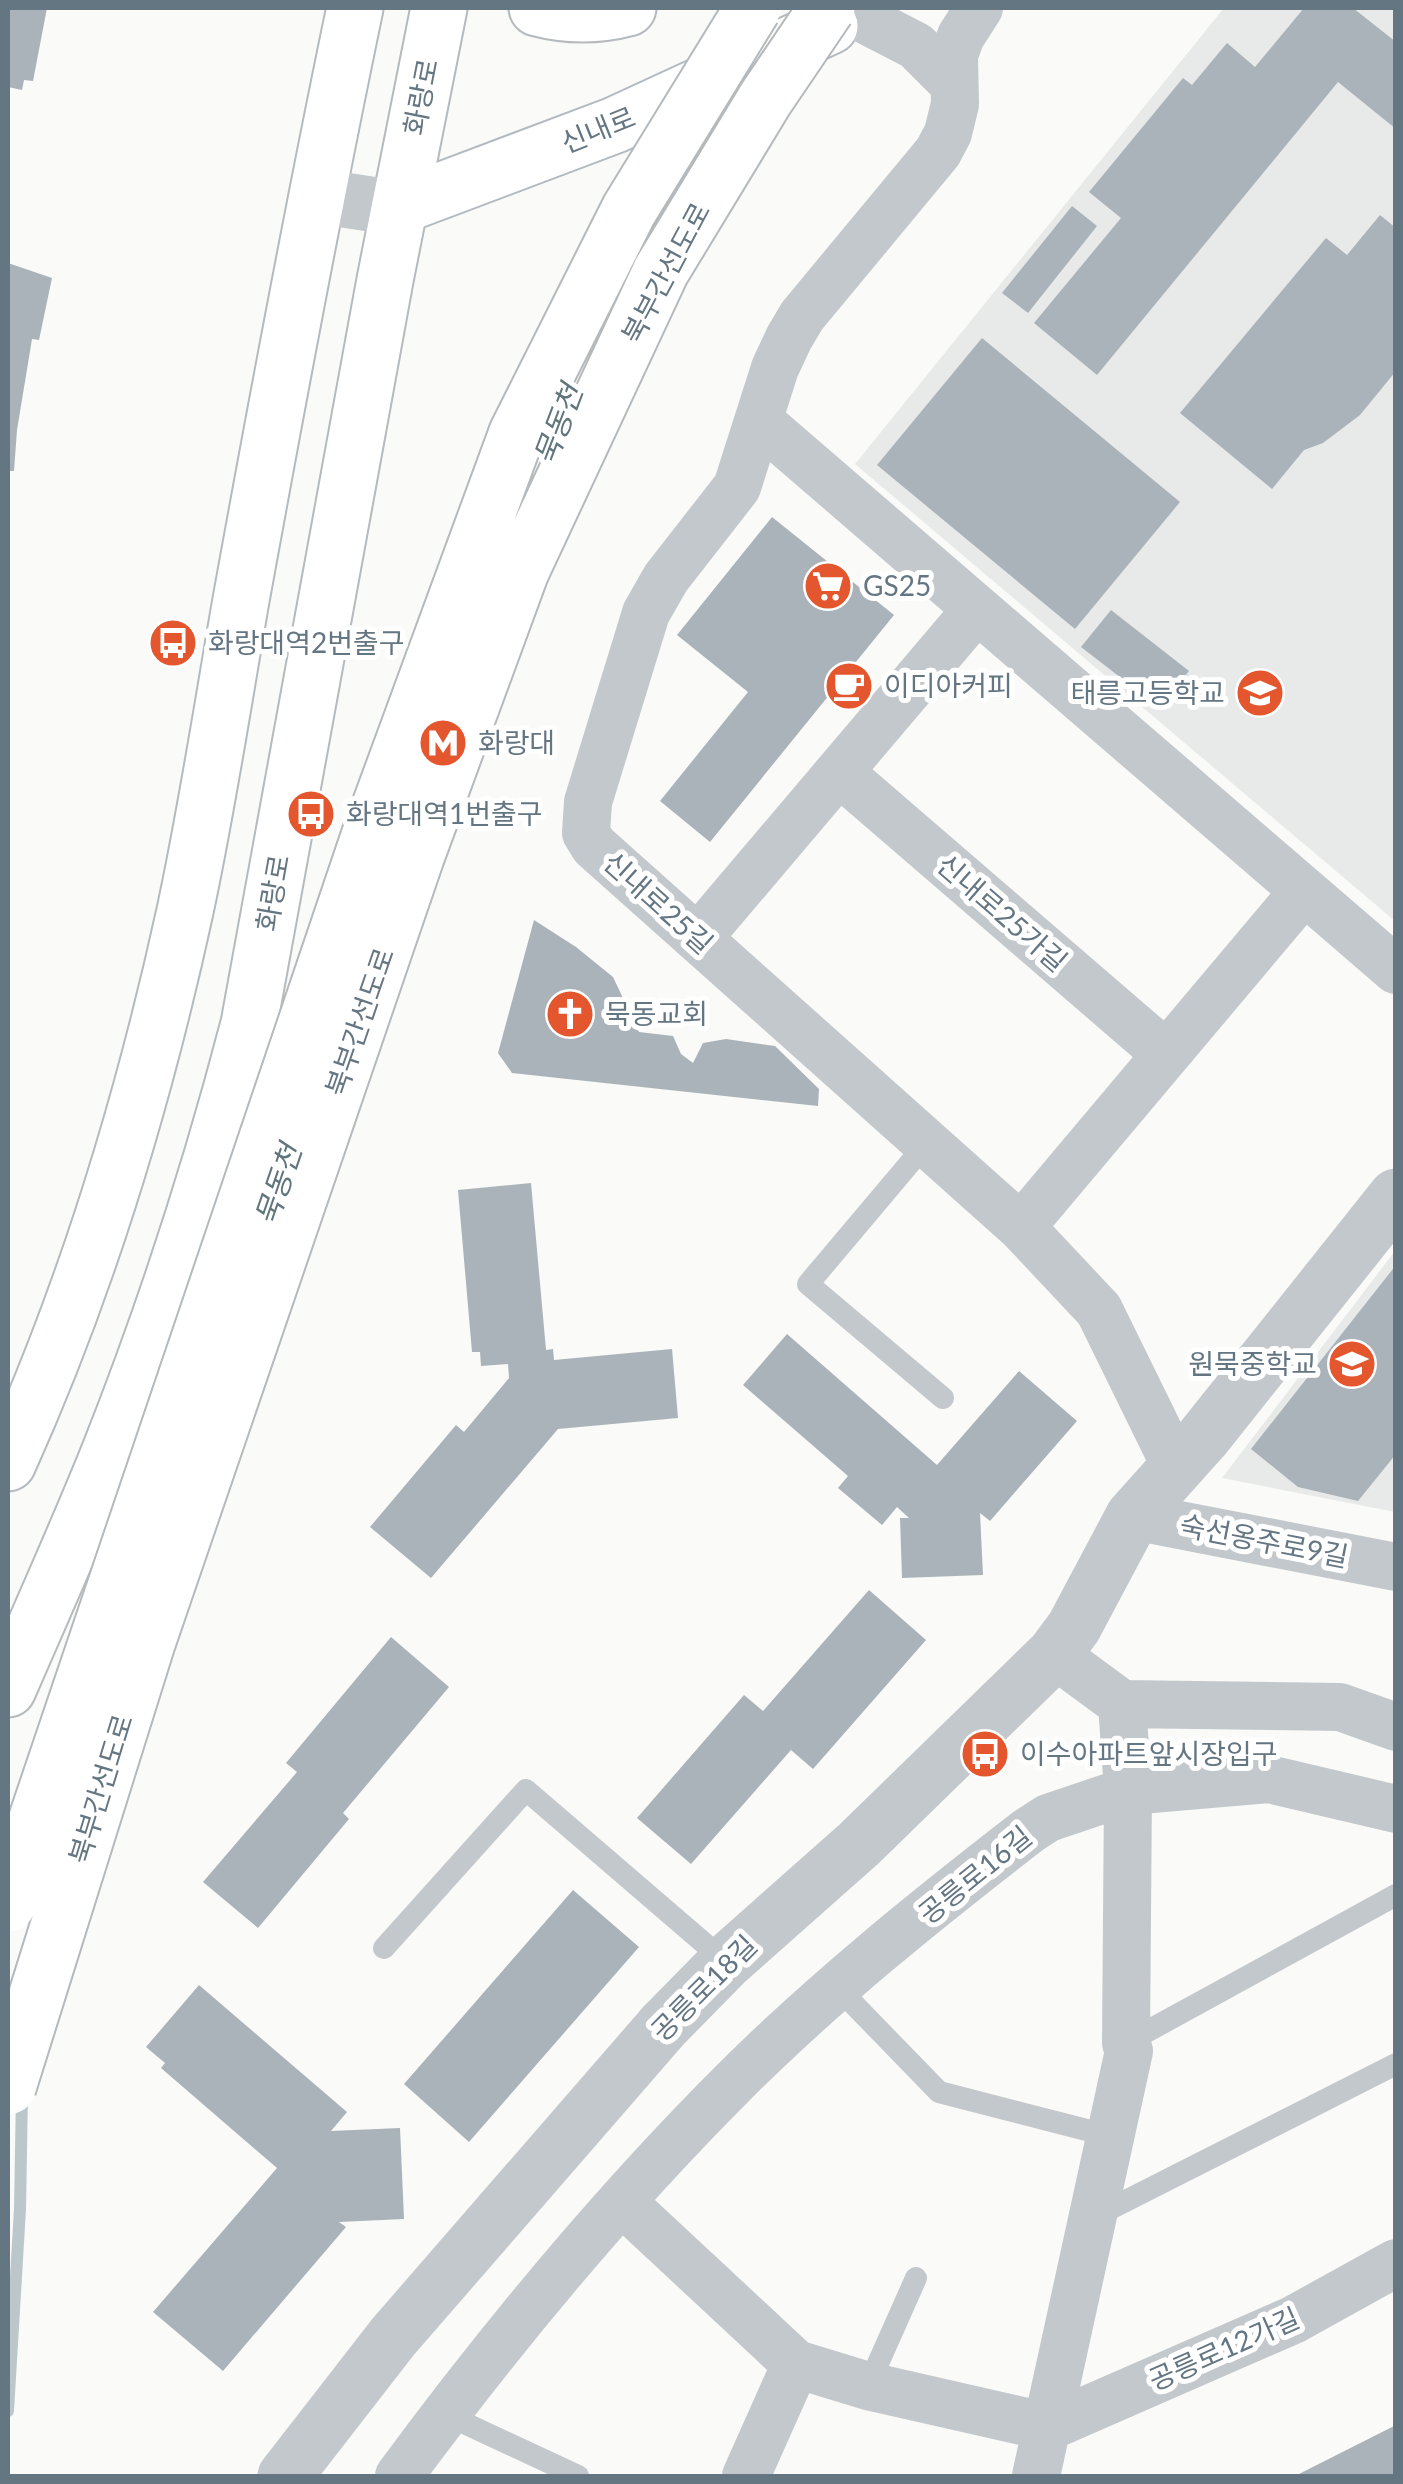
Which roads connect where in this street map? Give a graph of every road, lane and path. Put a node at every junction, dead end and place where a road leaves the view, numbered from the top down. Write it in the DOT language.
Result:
graph roads {
  1 [pos="355,8"];
  2 [pos="439,8"];
  3 [pos="538,8"];
  4 [pos="754,8"];
  5 [pos="979,8"];
  6 [pos="622,9"];
  7 [pos="849,12"];
  8 [pos="953,84"];
  9 [pos="318,196"];
  10 [pos="400,206"];
  11 [pos="759,421"];
  12 [pos="977,609"];
  13 [pos="838,772"];
  14 [pos="1304,891"];
  15 [pos="698,938"];
  16 [pos="1396,970"];
  17 [pos="1166,1054"];
  18 [pos="926,1144"];
  19 [pos="1396,1196"];
  20 [pos="1020,1227"];
  21 [pos="943,1398"];
  22 [pos="8,1463"];
  23 [pos="1176,1467"];
  24 [pos="1133,1516"];
  25 [pos="1396,1567"];
  26 [pos="1054,1654"];
  27 [pos="8,1689"];
  28 [pos="1122,1704"];
  29 [pos="1396,1727"];
  30 [pos="1128,1791"];
  31 [pos="1396,1810"];
  32 [pos="1396,1895"];
  33 [pos="8,1904"];
  34 [pos="384,1948"];
  35 [pos="726,1962"];
  36 [pos="838,1988"];
  37 [pos="1126,2043"];
  38 [pos="1396,2064"];
  39 [pos="8,2087"];
  40 [pos="1110,2136"];
  41 [pos="622,2202"];
  42 [pos="1092,2218"];
  43 [pos="1396,2263"];
  44 [pos="916,2278"];
  45 [pos="796,2364"];
  46 [pos="868,2386"];
  47 [pos="445,2414"];
  48 [pos="1048,2426"];
  49 [pos="285,2476"];
  50 [pos="399,2476"];
  51 [pos="578,2476"];
  52 [pos="746,2476"];
  53 [pos="1036,2476"];
  1 -- 9 [label="main road"];
  2 -- 10 [label="main road, 화랑로"];
  3 -- 6 [label="main road"];
  4 -- 33 [label="main road, 북부간선도로, bridge"];
  5 -- 8 [label="street, 신내로25길"];
  7 -- 8 [label="street"];
  7 -- 10 [label="main road, 신내로, bridge"];
  7 -- 39 [label="main road, 북부간선도로, bridge"];
  8 -- 11 [label="street, 신내로25길"];
  9 -- 10 [label="street, 신내로"];
  9 -- 22 [label="main road"];
  10 -- 27 [label="main road, 화랑로"];
  11 -- 12 [label="street"];
  11 -- 15 [label="street, 신내로25길"];
  12 -- 13 [label="street"];
  12 -- 14 [label="street"];
  13 -- 15 [label="street"];
  13 -- 17 [label="street, 신내로25가길"];
  14 -- 16 [label="street"];
  14 -- 17 [label="street"];
  15 -- 18 [label="street, 신내로25길"];
  17 -- 20 [label="street"];
  18 -- 20 [label="street, 신내로25길"];
  18 -- 21 [label="lane"];
  19 -- 23 [label="street, 공릉로18길"];
  20 -- 23 [label="street, 신내로25길"];
  23 -- 24 [label="street, 공릉로18길"];
  24 -- 25 [label="street, 숙선옹주로9길"];
  24 -- 26 [label="street, 공릉로18길"];
  26 -- 28 [label="street"];
  26 -- 35 [label="street, 공릉로18길"];
  28 -- 29 [label="street"];
  28 -- 30 [label="street"];
  30 -- 31 [label="street"];
  30 -- 36 [label="street, 공릉로16길"];
  30 -- 37 [label="street"];
  32 -- 37 [label="lane"];
  34 -- 35 [label="lane"];
  35 -- 49 [label="street, 공릉로18길"];
  36 -- 40 [label="lane"];
  36 -- 41 [label="street, 공릉로16길"];
  37 -- 40 [label="street"];
  38 -- 42 [label="lane"];
  40 -- 42 [label="street"];
  41 -- 45 [label="street"];
  41 -- 47 [label="street, 공릉로16길"];
  42 -- 48 [label="street"];
  43 -- 48 [label="street, 공릉로12가길"];
  44 -- 46 [label="lane"];
  45 -- 46 [label="street"];
  45 -- 52 [label="street"];
  46 -- 48 [label="street"];
  47 -- 50 [label="street, 공릉로16길"];
  47 -- 51 [label="lane"];
  48 -- 53 [label="street"];
}
